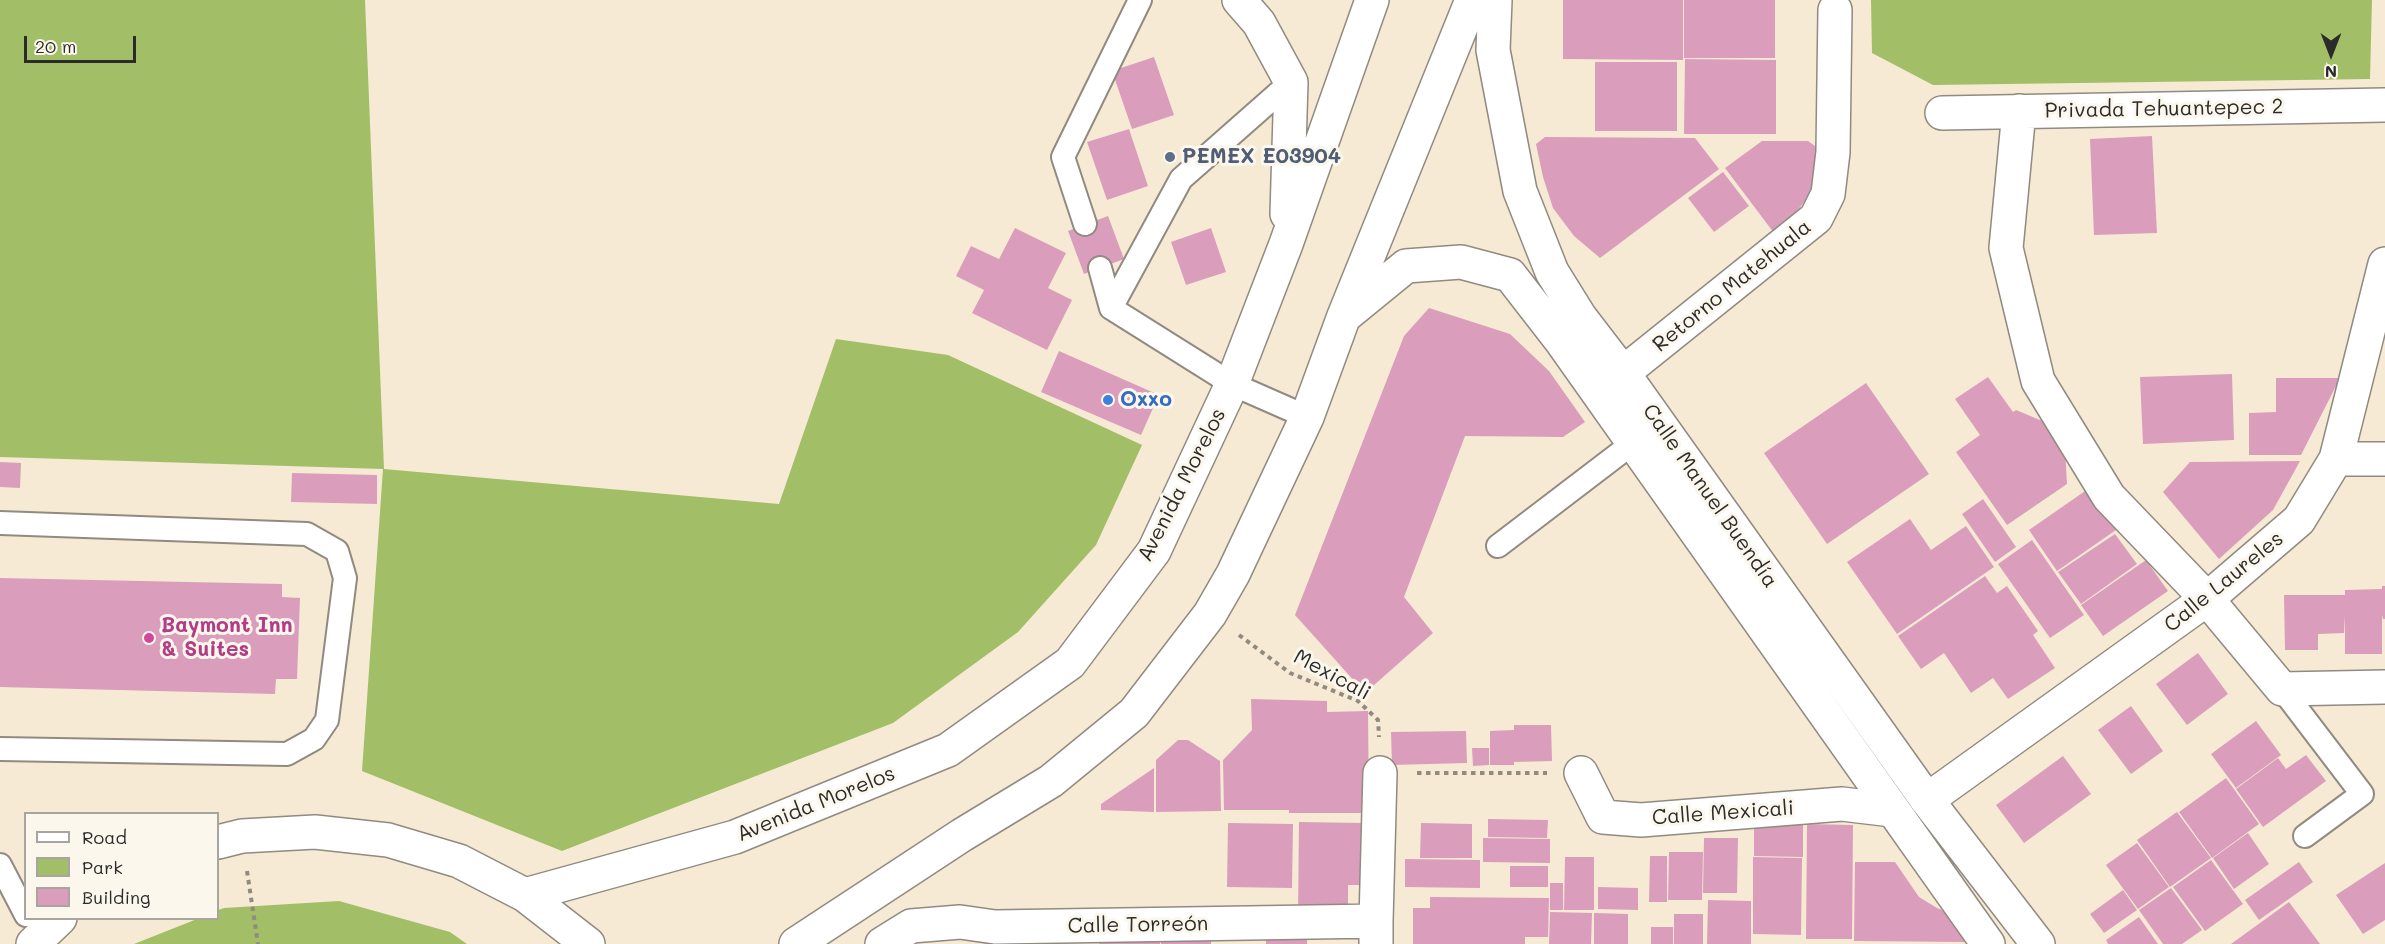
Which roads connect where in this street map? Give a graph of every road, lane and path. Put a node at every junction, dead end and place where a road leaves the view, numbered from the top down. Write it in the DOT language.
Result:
graph roads {
  1 [pos="1140,0"];
  2 [pos="1239,0"];
  3 [pos="1372,0"];
  4 [pos="1472,0"];
  5 [pos="1496,0"];
  6 [pos="1835,10"];
  7 [pos="1291,82"];
  8 [pos="2385,105"];
  9 [pos="2019,111"];
  10 [pos="1942,113"];
  11 [pos="1085,224"];
  12 [pos="1286,244"];
  13 [pos="2385,264"];
  14 [pos="1100,268"];
  15 [pos="1111,308"];
  16 [pos="1344,316"];
  17 [pos="1623,373"];
  18 [pos="1232,384"];
  19 [pos="1307,417"];
  20 [pos="1633,443"];
  21 [pos="2336,459"];
  22 [pos="2385,459"];
  23 [pos="0,524"];
  24 [pos="1498,546"];
  25 [pos="2207,599"];
  26 [pos="1210,614"];
  27 [pos="2385,687"];
  28 [pos="2282,689"];
  29 [pos="0,749"];
  30 [pos="1380,773"];
  31 [pos="1581,773"];
  32 [pos="1927,800"];
  33 [pos="1892,810"];
  34 [pos="2305,836"];
  35 [pos="230,839"];
  36 [pos="0,865"];
  37 [pos="525,895"];
  38 [pos="24,905"];
  39 [pos="1376,932"];
  40 [pos="828,934"];
  41 [pos="258,944"];
  42 [pos="588,944"];
  43 [pos="796,944"];
  44 [pos="882,944"];
  45 [pos="1988,944"];
  46 [pos="2038,944"];
  1 -- 11 [label="lane"];
  2 -- 7 [label="street"];
  3 -- 12 [label="street, Avenida Morelos"];
  4 -- 16 [label="street"];
  5 -- 17 [label="street, Calle Manuel Buendía"];
  6 -- 17 [label="street, Retorno Matehuala"];
  7 -- 12 [label="street"];
  7 -- 15 [label="lane"];
  8 -- 9 [label="street, Privada Tehuantepec 2"];
  9 -- 10 [label="street, Privada Tehuantepec 2"];
  9 -- 25 [label="street"];
  12 -- 18 [label="street, Avenida Morelos"];
  13 -- 21 [label="street, Calle Laureles"];
  14 -- 15 [label="lane"];
  15 -- 18 [label="lane"];
  16 -- 19 [label="street"];
  16 -- 20 [label="street, Calle Manuel Buendía"];
  17 -- 32 [label="street, Calle Manuel Buendía"];
  18 -- 19 [label="lane"];
  18 -- 37 [label="street, Avenida Morelos"];
  19 -- 26 [label="street"];
  20 -- 24 [label="lane"];
  20 -- 33 [label="street, Calle Manuel Buendía"];
  21 -- 22 [label="street"];
  21 -- 25 [label="street, Calle Laureles"];
  23 -- 29 [label="lane"];
  25 -- 28 [label="street"];
  25 -- 32 [label="street, Calle Laureles"];
  26 -- 30 [label="path, Mexicali"];
  26 -- 40 [label="street"];
  27 -- 28 [label="street"];
  28 -- 34 [label="lane"];
  30 -- 31 [label="path"];
  30 -- 39 [label="street"];
  31 -- 33 [label="street, Calle Mexicali"];
  32 -- 46 [label="street, Calle Manuel Buendía"];
  33 -- 45 [label="street, Calle Manuel Buendía"];
  35 -- 37 [label="street"];
  35 -- 41 [label="path"];
  36 -- 38 [label="lane"];
  37 -- 42 [label="street"];
  39 -- 44 [label="street, Calle Torreón"];
  40 -- 43 [label="street"];
}
